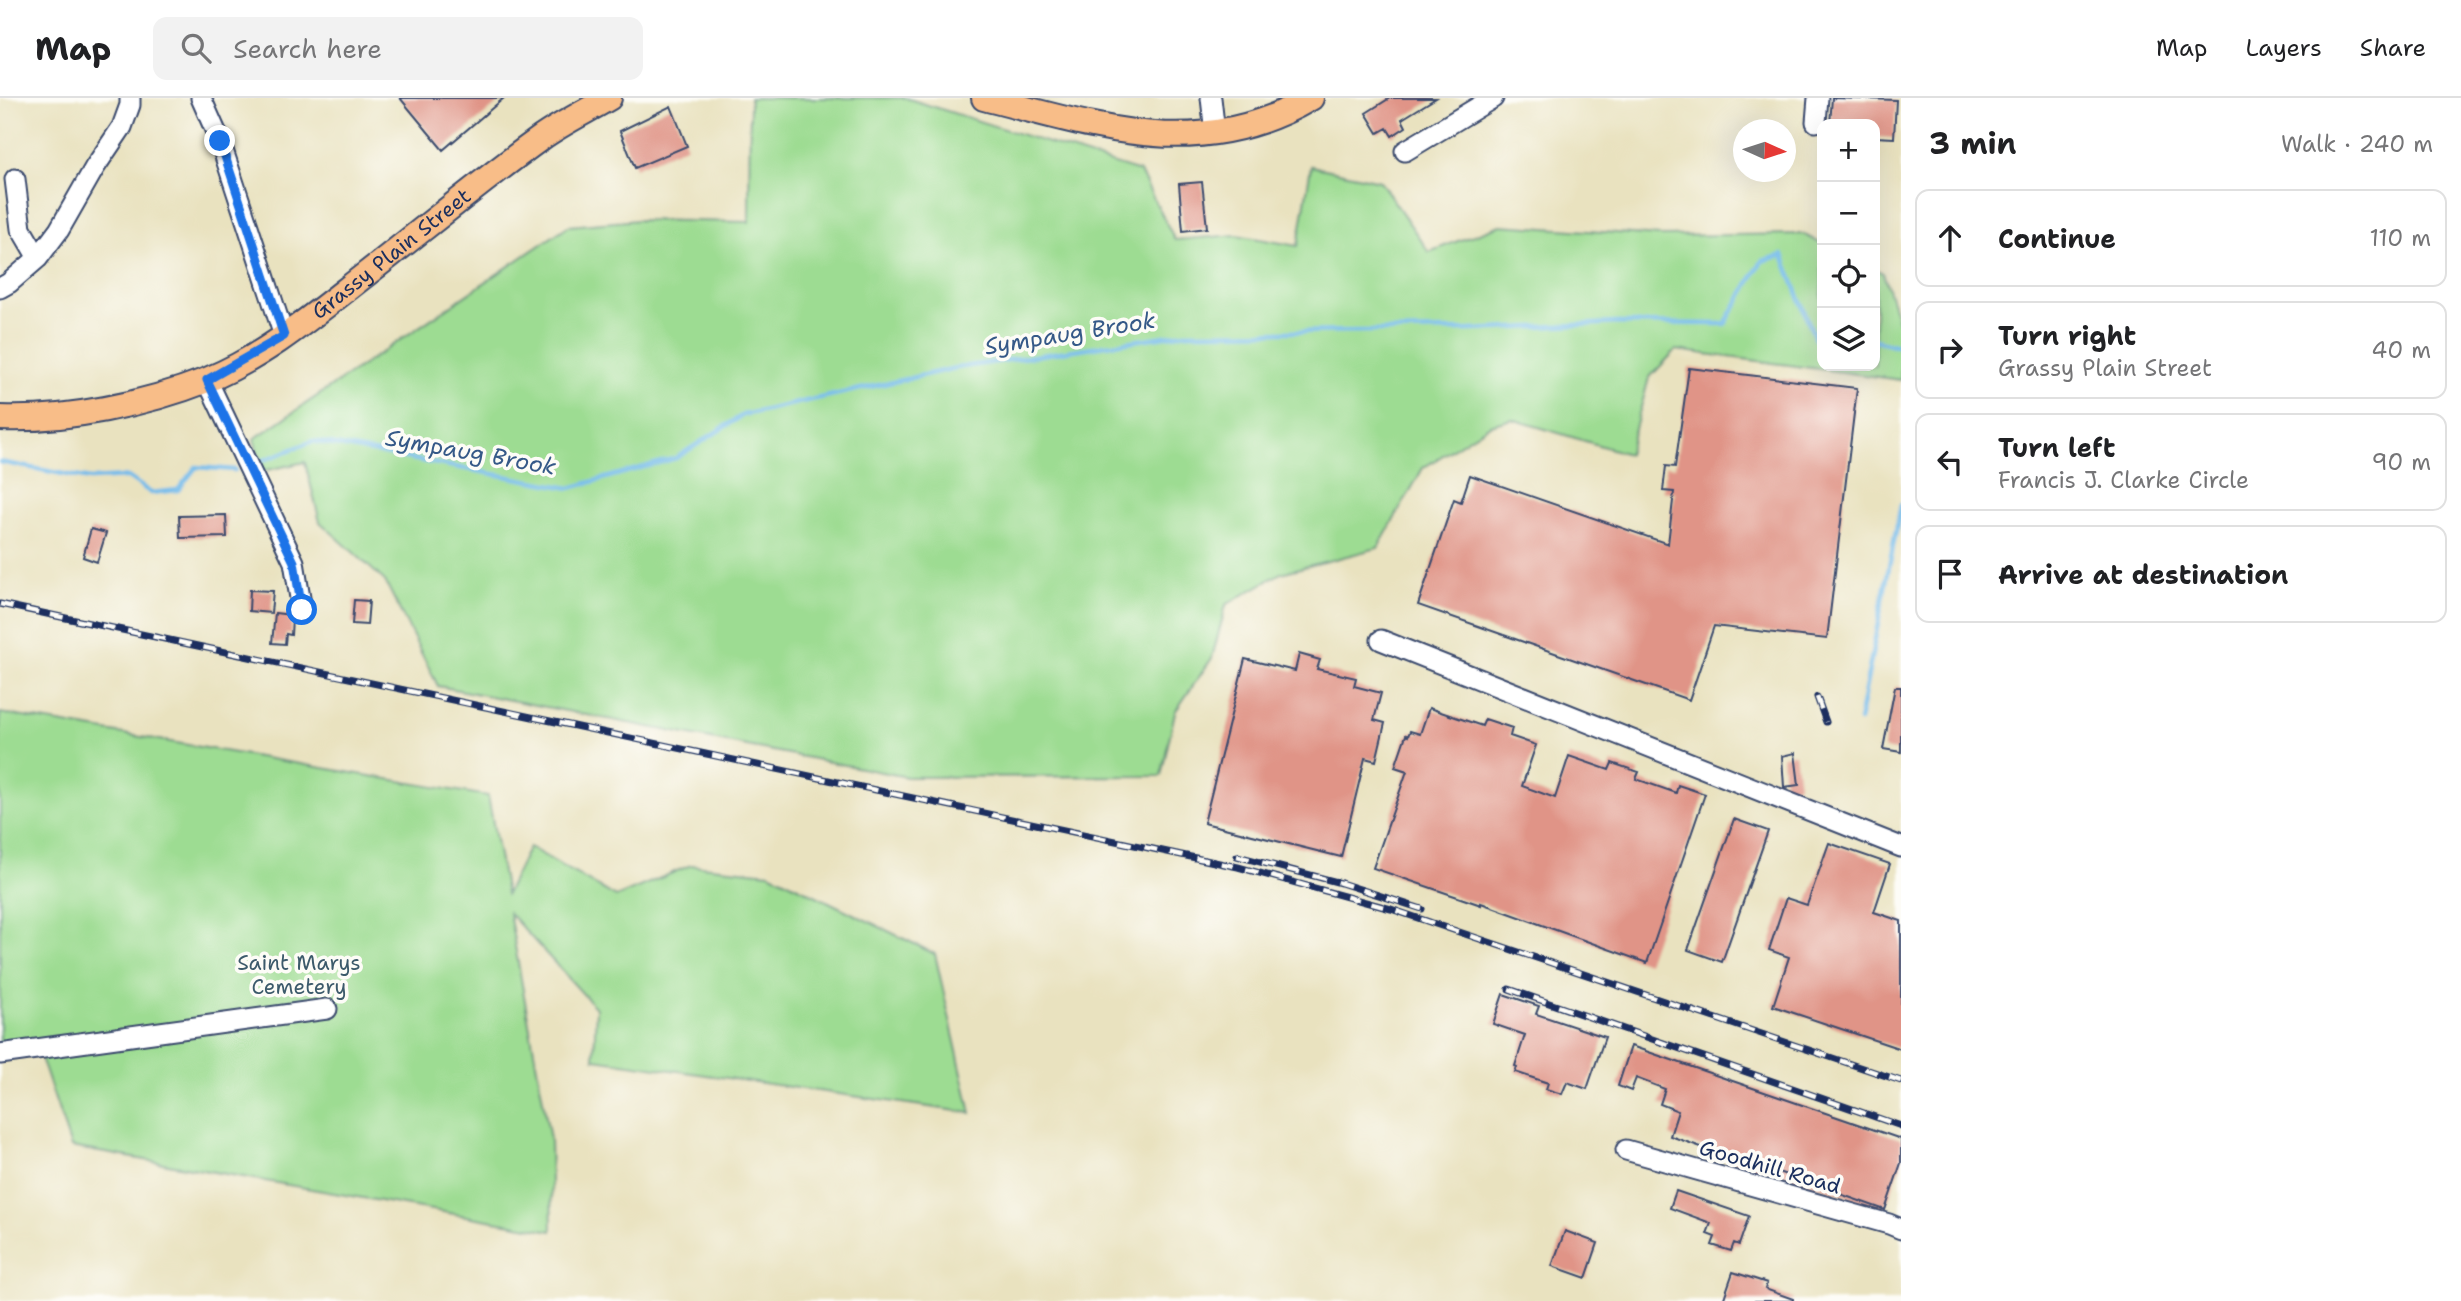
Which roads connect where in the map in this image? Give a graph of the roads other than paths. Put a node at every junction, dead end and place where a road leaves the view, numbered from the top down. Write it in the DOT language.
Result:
graph roads {
  1 [pos="130,98"];
  2 [pos="201,98"];
  3 [pos="610,98"];
  4 [pos="984,98"];
  5 [pos="1211,98"];
  6 [pos="1309,98"];
  7 [pos="1493,98"];
  8 [pos="1818,98"];
  9 [pos="1816,122"];
  10 [pos="1215,133"];
  11 [pos="1405,151"];
  12 [pos="15,179"];
  13 [pos="38,258"];
  14 [pos="0,288"];
  15 [pos="284,336"];
  16 [pos="207,380"];
  17 [pos="0,422"];
  18 [pos="302,610"];
  19 [pos="1381,640"];
  20 [pos="1901,847"];
  21 [pos="327,1009"];
  22 [pos="0,1054"];
  23 [pos="1626,1150"];
  24 [pos="1901,1229"];
  1 -- 13 [label="street"];
  2 -- 15 [label="street"];
  3 -- 15 [label="main road, Grassy Plain Street"];
  4 -- 10 [label="main road"];
  5 -- 10 [label="street"];
  6 -- 10 [label="main road"];
  7 -- 11 [label="street"];
  8 -- 9 [label="street"];
  12 -- 13 [label="street"];
  13 -- 14 [label="street"];
  15 -- 16 [label="main road, Grassy Plain Street"];
  16 -- 17 [label="main road, Grassy Plain Street"];
  16 -- 18 [label="street"];
  19 -- 20 [label="street"];
  21 -- 22 [label="street"];
  23 -- 24 [label="street, Goodhill Road"];
}
